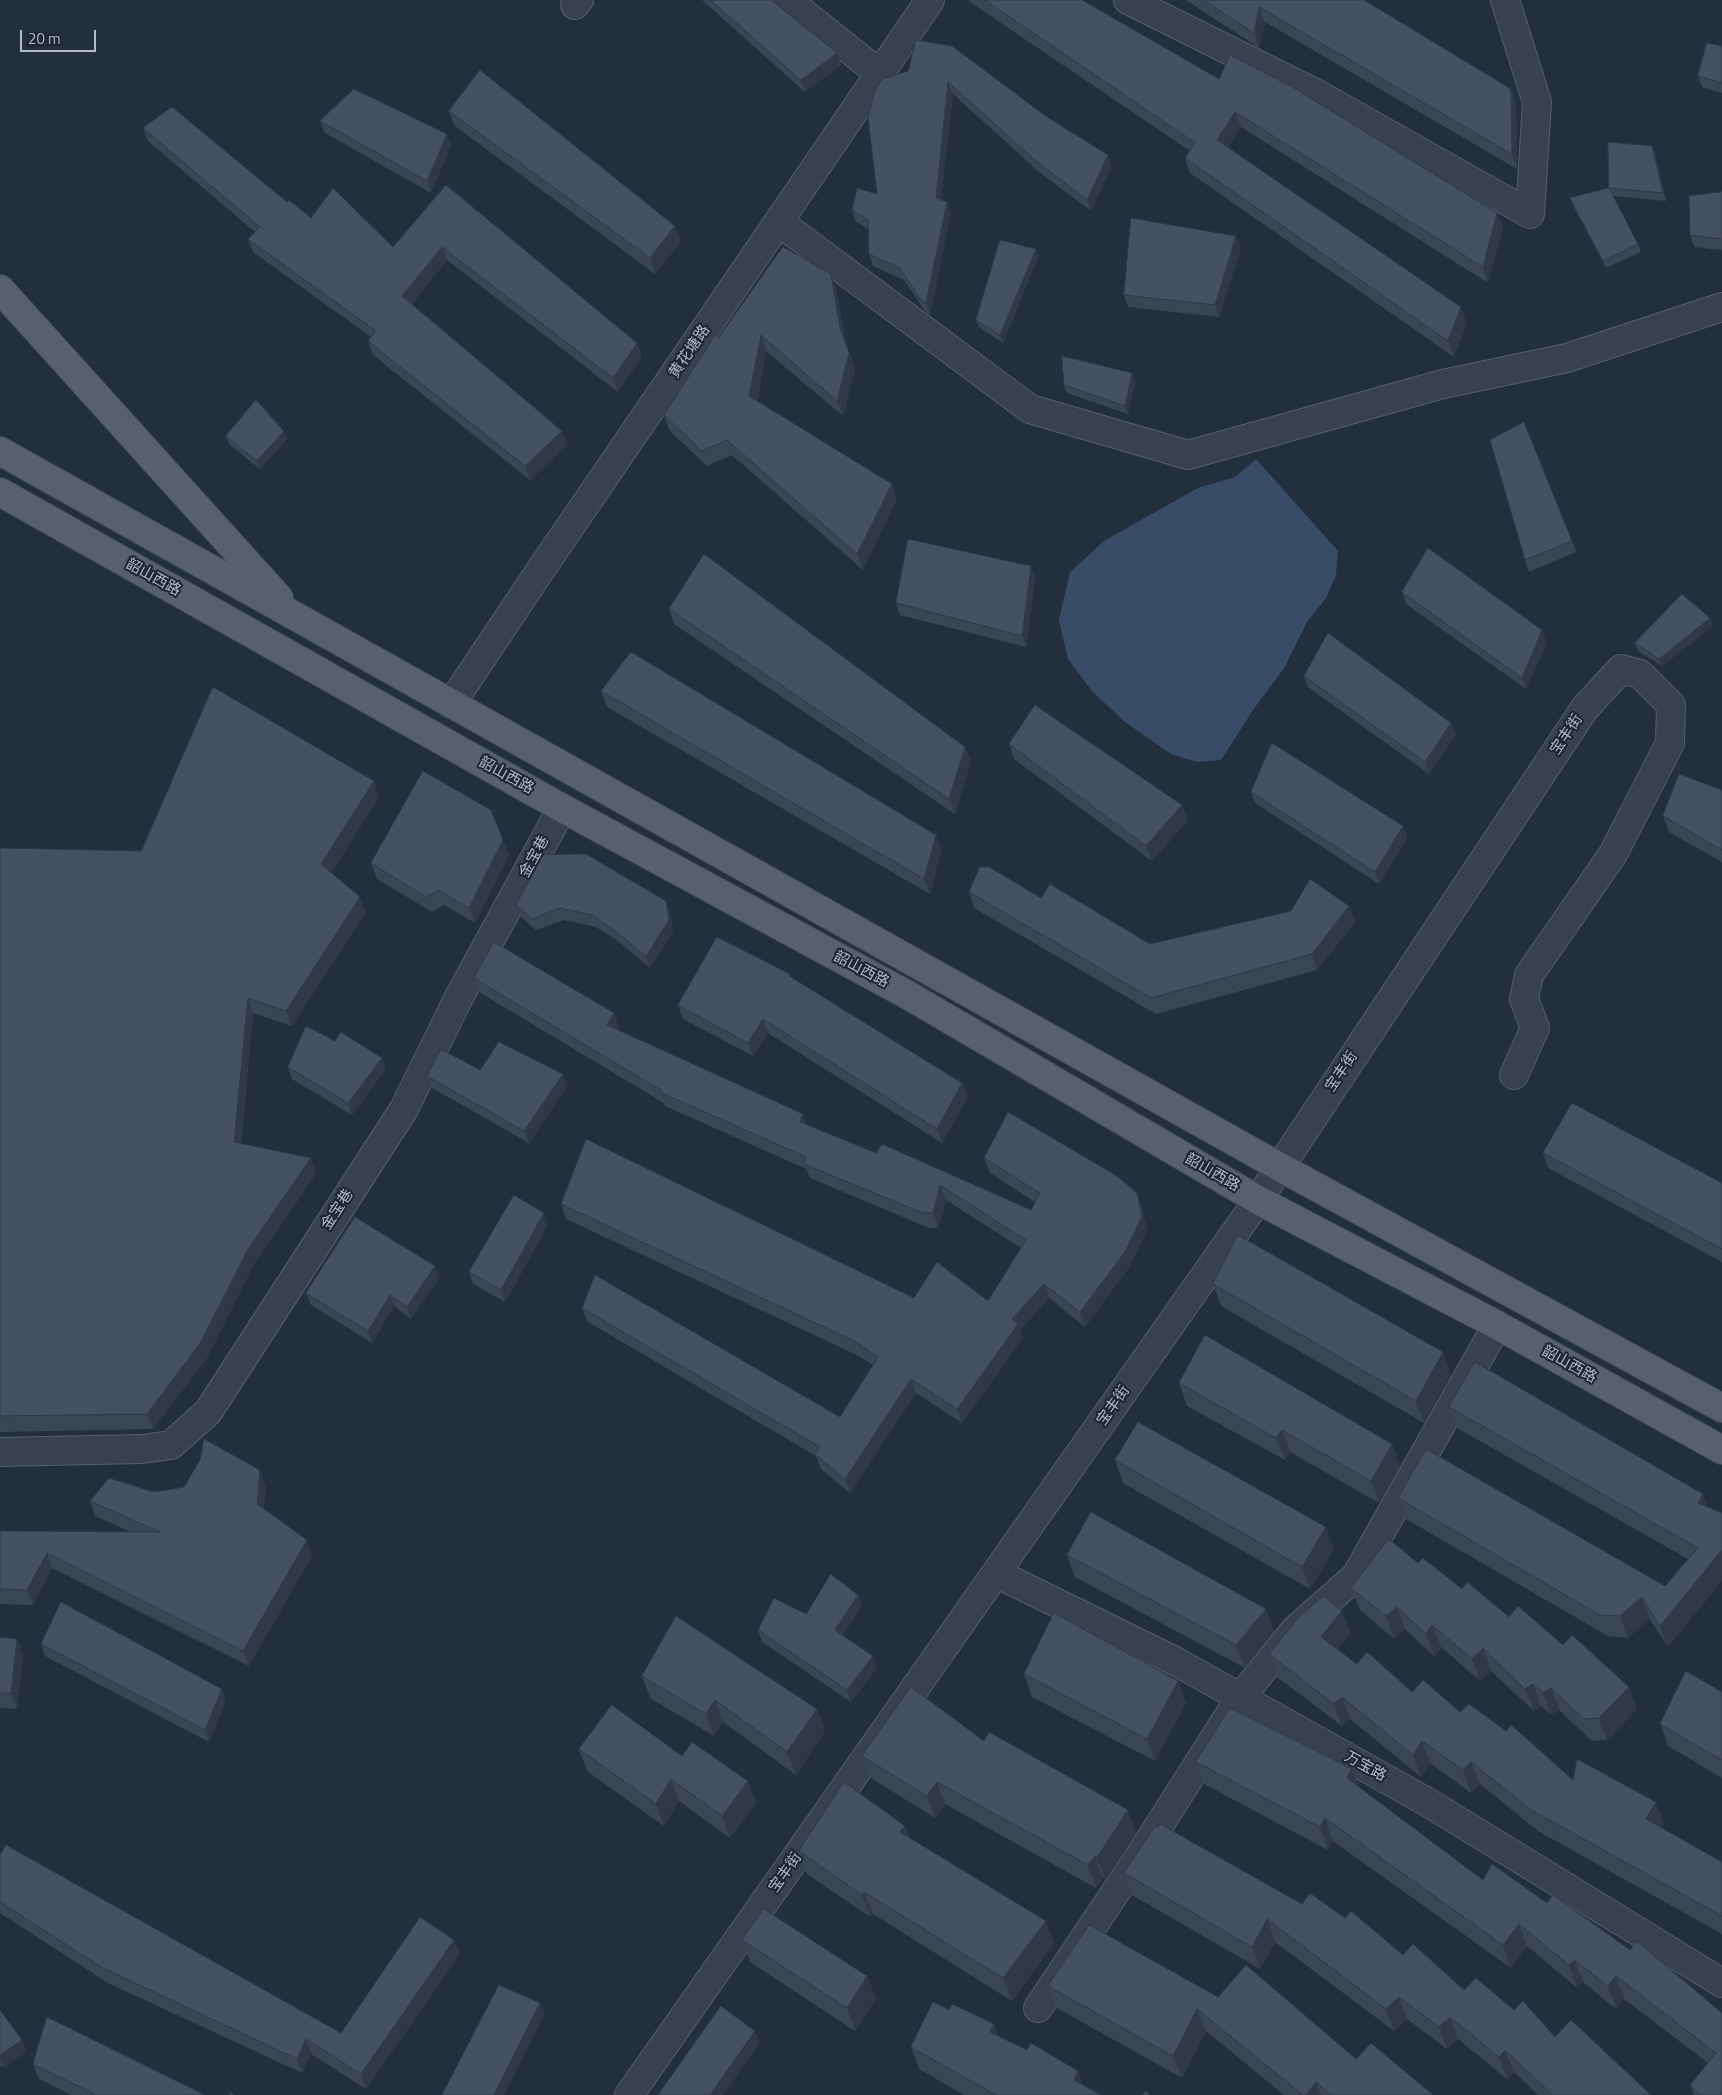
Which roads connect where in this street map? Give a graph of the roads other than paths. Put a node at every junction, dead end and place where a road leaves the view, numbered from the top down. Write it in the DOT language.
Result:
graph roads {
  1 [pos="786,0"];
  2 [pos="930,0"];
  3 [pos="1128,0"];
  4 [pos="1505,0"];
  5 [pos="880,74"];
  6 [pos="779,222"];
  7 [pos="0,289"];
  8 [pos="1722,307"];
  9 [pos="0,451"];
  10 [pos="0,492"];
  11 [pos="295,616"];
  12 [pos="451,704"];
  13 [pos="562,808"];
  14 [pos="1514,1075"];
  15 [pos="1278,1166"];
  16 [pos="1258,1200"];
  17 [pos="1497,1325"];
  18 [pos="1722,1408"];
  19 [pos="1722,1450"];
  20 [pos="0,1452"];
  21 [pos="996,1573"];
  22 [pos="1240,1698"];
  23 [pos="1722,1984"];
  24 [pos="1038,2008"];
  25 [pos="629,2095"];
  1 -- 5 [label="street"];
  2 -- 5 [label="street, 黄花塘路"];
  3 -- 4 [label="street"];
  5 -- 6 [label="street, 黄花塘路"];
  6 -- 8 [label="street"];
  6 -- 12 [label="street, 黄花塘路"];
  7 -- 11 [label="main road"];
  9 -- 11 [label="main road, 韶山西路"];
  10 -- 13 [label="main road, 韶山西路"];
  11 -- 12 [label="main road, 韶山西路"];
  12 -- 15 [label="main road, 韶山西路"];
  13 -- 16 [label="main road, 韶山西路"];
  13 -- 20 [label="street, 金宝巷"];
  14 -- 15 [label="street, 宝丰街"];
  15 -- 16 [label="street, 宝丰街"];
  15 -- 18 [label="main road, 韶山西路"];
  16 -- 17 [label="main road, 韶山西路"];
  16 -- 21 [label="street, 宝丰街"];
  17 -- 19 [label="main road, 韶山西路"];
  17 -- 22 [label="street"];
  21 -- 22 [label="street, 万宝路"];
  21 -- 25 [label="street, 宝丰街"];
  22 -- 23 [label="street, 万宝路"];
  22 -- 24 [label="street"];
}
